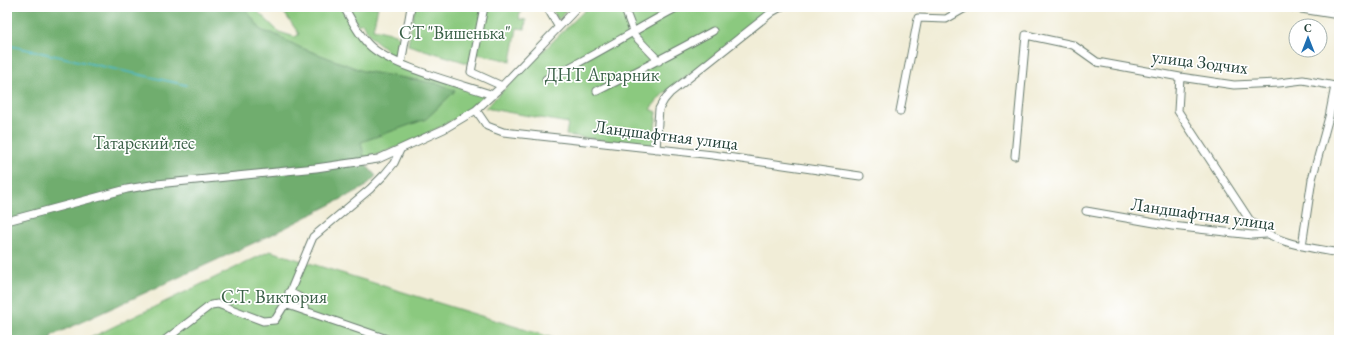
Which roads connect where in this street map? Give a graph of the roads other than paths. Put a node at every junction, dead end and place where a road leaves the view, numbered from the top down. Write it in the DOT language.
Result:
graph roads {
  1 [pos="344,7"];
  2 [pos="410,7"];
  3 [pos="484,7"];
  4 [pos="547,7"];
  5 [pos="578,7"];
  6 [pos="624,7"];
  7 [pos="678,7"];
  8 [pos="781,7"];
  9 [pos="967,7"];
  10 [pos="1289,7"];
  11 [pos="1339,15"];
  12 [pos="558,26"];
  13 [pos="633,31"];
  14 [pos="712,32"];
  15 [pos="659,61"];
  16 [pos="401,64"];
  17 [pos="1180,77"];
  18 [pos="546,79"];
  19 [pos="502,86"];
  20 [pos="1337,86"];
  21 [pos="597,91"];
  22 [pos="493,95"];
  23 [pos="476,110"];
  24 [pos="900,111"];
  25 [pos="656,149"];
  26 [pos="400,150"];
  27 [pos="1015,156"];
  28 [pos="860,176"];
  29 [pos="1086,211"];
  30 [pos="7,221"];
  31 [pos="1266,234"];
  32 [pos="1302,246"];
  33 [pos="1339,253"];
  34 [pos="289,292"];
  35 [pos="284,304"];
  36 [pos="306,311"];
  37 [pos="165,340"];
  38 [pos="390,340"];
  1 -- 16 [label="street"];
  2 -- 16 [label="street"];
  3 -- 19 [label="street"];
  4 -- 12 [label="street"];
  5 -- 12 [label="street"];
  6 -- 13 [label="street"];
  7 -- 13 [label="street"];
  8 -- 25 [label="street"];
  9 -- 24 [label="street"];
  10 -- 11 [label="street"];
  12 -- 19 [label="street"];
  13 -- 15 [label="street"];
  13 -- 18 [label="street"];
  14 -- 15 [label="street"];
  15 -- 21 [label="street"];
  16 -- 22 [label="street"];
  17 -- 20 [label="street, улица Зодчих"];
  17 -- 27 [label="street, улица Зодчих"];
  17 -- 31 [label="street"];
  19 -- 22 [label="street"];
  20 -- 32 [label="street, улица Зодчих"];
  22 -- 23 [label="street"];
  23 -- 25 [label="street, Ландшафтная улица"];
  23 -- 26 [label="street"];
  25 -- 28 [label="street, Ландшафтная улица"];
  26 -- 30 [label="street"];
  26 -- 34 [label="street"];
  29 -- 31 [label="street, Ландшафтная улица"];
  31 -- 32 [label="street, Ландшафтная улица"];
  32 -- 33 [label="street, Ландшафтная улица"];
  34 -- 35 [label="street"];
  34 -- 36 [label="street"];
  35 -- 36 [label="street"];
  35 -- 37 [label="street"];
  36 -- 38 [label="street"];
}
